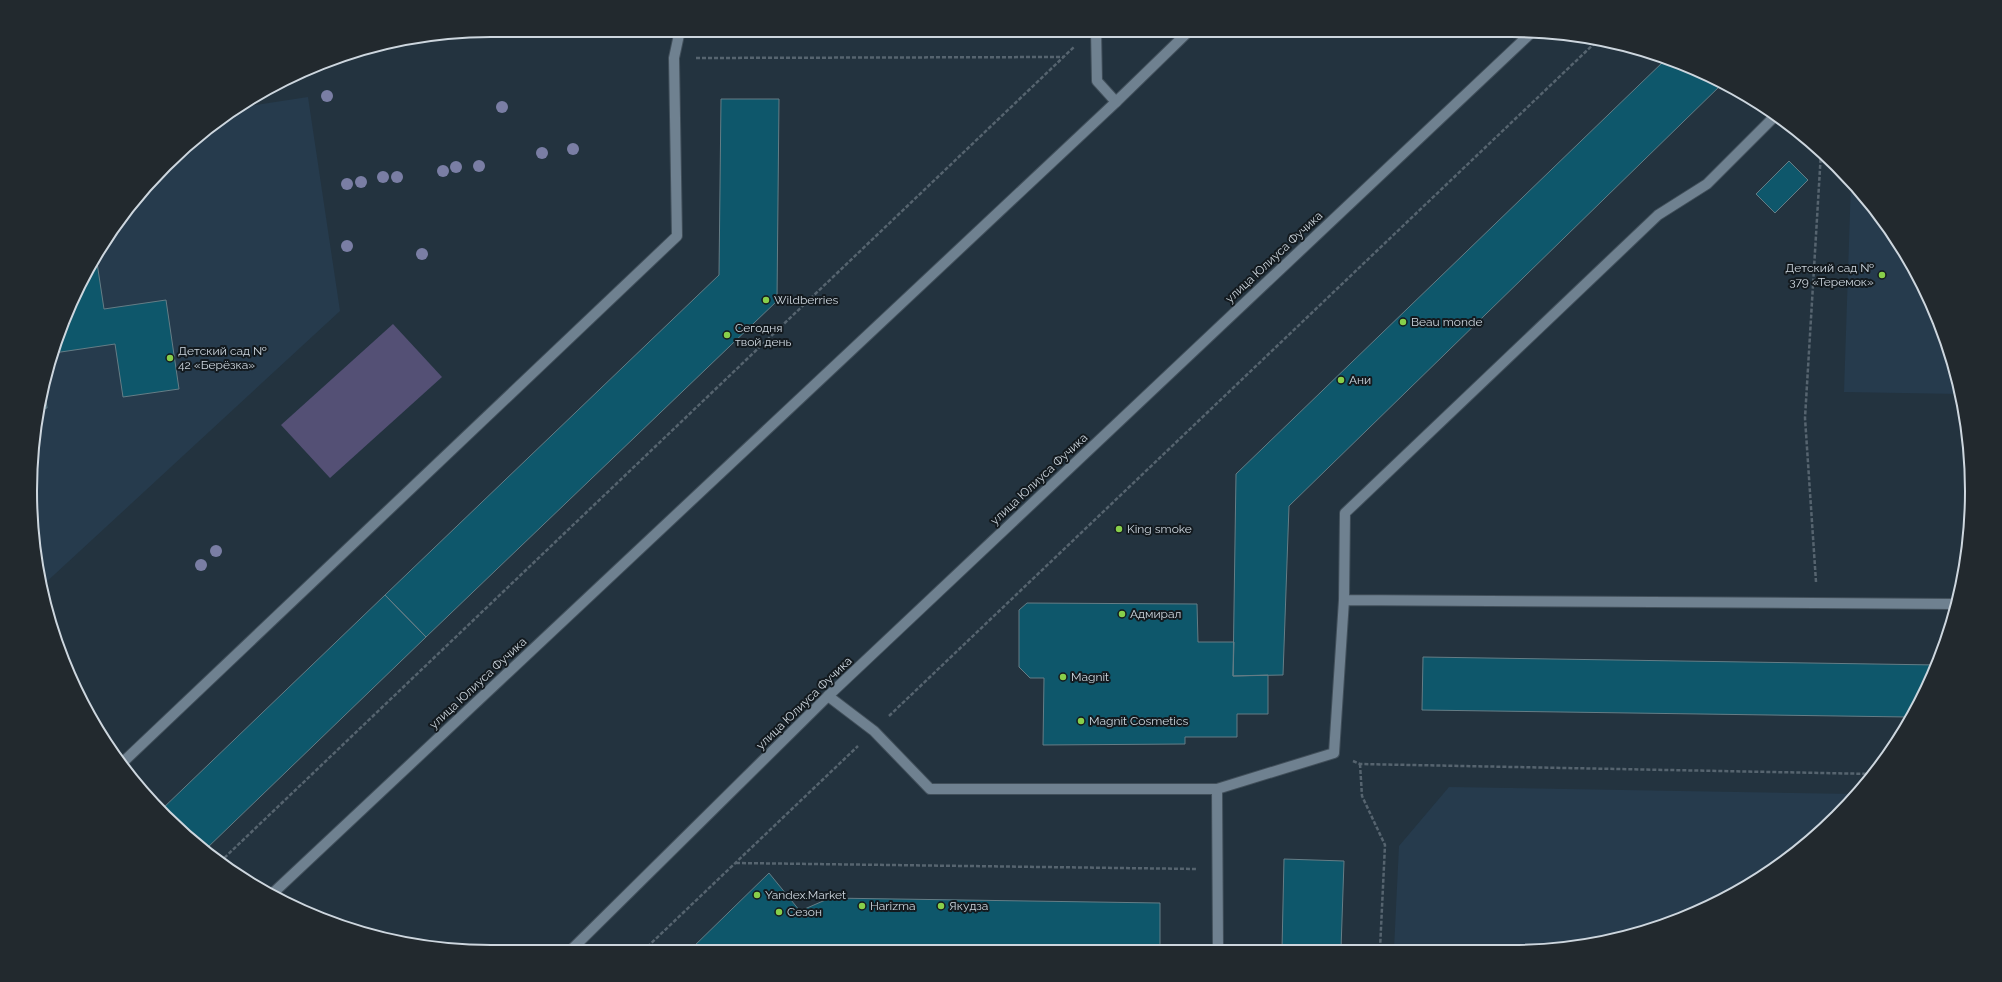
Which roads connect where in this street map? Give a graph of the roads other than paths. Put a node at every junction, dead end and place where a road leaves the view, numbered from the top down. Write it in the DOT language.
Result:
graph roads {
  1 [pos="678,37"];
  2 [pos="1096,37"];
  3 [pos="1183,37"];
  4 [pos="1526,38"];
  5 [pos="1116,102"];
  6 [pos="1771,120"];
  7 [pos="1344,600"];
  8 [pos="1951,604"];
  9 [pos="828,696"];
  10 [pos="125,759"];
  11 [pos="1217,788"];
  12 [pos="276,890"];
  13 [pos="576,945"];
  14 [pos="1218,945"];
  1 -- 10 [label="main road"];
  2 -- 5 [label="main road"];
  3 -- 5 [label="main road, улица Юлиуса Фучика"];
  4 -- 9 [label="main road, улица Юлиуса Фучика"];
  5 -- 12 [label="main road, улица Юлиуса Фучика"];
  6 -- 7 [label="main road"];
  7 -- 8 [label="main road"];
  7 -- 11 [label="main road"];
  9 -- 11 [label="main road"];
  9 -- 13 [label="main road, улица Юлиуса Фучика"];
  11 -- 14 [label="main road"];
}
